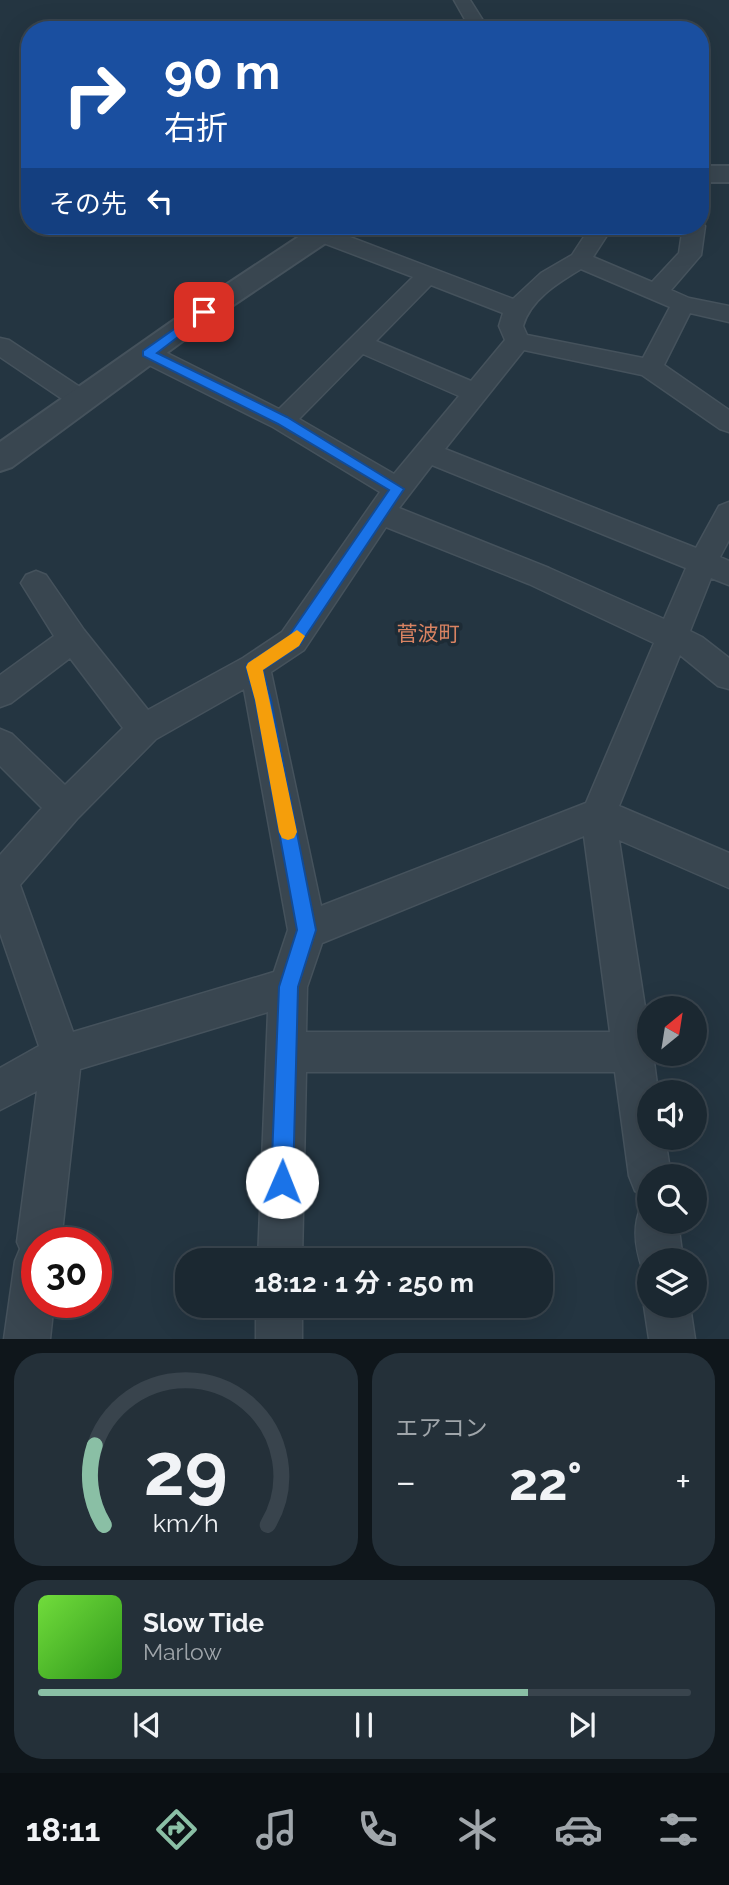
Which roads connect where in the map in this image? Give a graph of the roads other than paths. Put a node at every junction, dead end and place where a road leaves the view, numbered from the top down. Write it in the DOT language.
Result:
graph roads {
  1 [pos="462,0"];
  2 [pos="475,21"];
  3 [pos="709,174"];
  4 [pos="729,174"];
  5 [pos="320,235"];
  6 [pos="338,235"];
  7 [pos="596,235"];
  8 [pos="693,235"];
  9 [pos="580,260"];
  10 [pos="428,275"];
  11 [pos="656,292"];
  12 [pos="683,304"];
  13 [pos="516,309"];
  14 [pos="729,314"];
  15 [pos="518,341"];
  16 [pos="358,343"];
  17 [pos="0,346"];
  18 [pos="148,354"];
  19 [pos="650,368"];
  20 [pos="474,392"];
  21 [pos="83,401"];
  22 [pos="282,421"];
  23 [pos="729,424"];
  24 [pos="427,452"];
  25 [pos="0,459"];
  26 [pos="397,489"];
  27 [pos="381,513"];
  28 [pos="729,513"];
  29 [pos="716,568"];
  30 [pos="36,583"];
  31 [pos="672,637"];
  32 [pos="73,639"];
  33 [pos="254,667"];
  34 [pos="729,676"];
  35 [pos="0,693"];
  36 [pos="144,729"];
  37 [pos="0,744"];
  38 [pos="65,808"];
  39 [pos="598,814"];
  40 [pos="729,871"];
  41 [pos="0,881"];
  42 [pos="307,930"];
  43 [pos="288,987"];
  44 [pos="285,1052"];
  45 [pos="634,1052"];
  46 [pos="62,1055"];
  47 [pos="0,1090"];
  48 [pos="648,1164"];
  49 [pos="41,1227"];
  50 [pos="280,1248"];
  51 [pos="30,1318"];
  52 [pos="279,1318"];
  53 [pos="669,1318"];
  54 [pos="27,1339"];
  55 [pos="278,1339"];
  56 [pos="672,1339"];
  1 -- 2 [label="street"];
  3 -- 4 [label="street"];
  5 -- 18 [label="street"];
  6 -- 10 [label="street"];
  7 -- 9 [label="street"];
  8 -- 11 [label="street"];
  9 -- 11 [label="street"];
  9 -- 13 [label="street"];
  10 -- 13 [label="street"];
  10 -- 16 [label="street"];
  11 -- 12 [label="street"];
  12 -- 14 [label="street"];
  12 -- 19 [label="street"];
  13 -- 15 [label="street"];
  15 -- 19 [label="street"];
  15 -- 20 [label="street"];
  16 -- 20 [label="street"];
  16 -- 22 [label="street"];
  17 -- 21 [label="street"];
  18 -- 21 [label="street"];
  18 -- 22 [label="street"];
  19 -- 23 [label="street"];
  20 -- 24 [label="street"];
  21 -- 25 [label="street"];
  22 -- 26 [label="street"];
  24 -- 26 [label="street"];
  24 -- 29 [label="street"];
  26 -- 27 [label="street"];
  27 -- 31 [label="street"];
  27 -- 33 [label="street"];
  28 -- 29 [label="street"];
  29 -- 31 [label="street"];
  30 -- 32 [label="street"];
  31 -- 34 [label="street"];
  31 -- 39 [label="street"];
  32 -- 35 [label="street"];
  32 -- 36 [label="street"];
  33 -- 36 [label="street"];
  33 -- 42 [label="street"];
  36 -- 38 [label="street"];
  37 -- 38 [label="street"];
  38 -- 41 [label="street"];
  39 -- 40 [label="street"];
  39 -- 42 [label="street"];
  39 -- 45 [label="street"];
  41 -- 46 [label="street"];
  42 -- 43 [label="street"];
  43 -- 44 [label="street"];
  43 -- 46 [label="street"];
  44 -- 45 [label="street"];
  44 -- 50 [label="street"];
  45 -- 48 [label="street"];
  46 -- 47 [label="street"];
  46 -- 49 [label="street"];
  51 -- 54 [label="street"];
  52 -- 55 [label="street"];
  53 -- 56 [label="street"];
}
